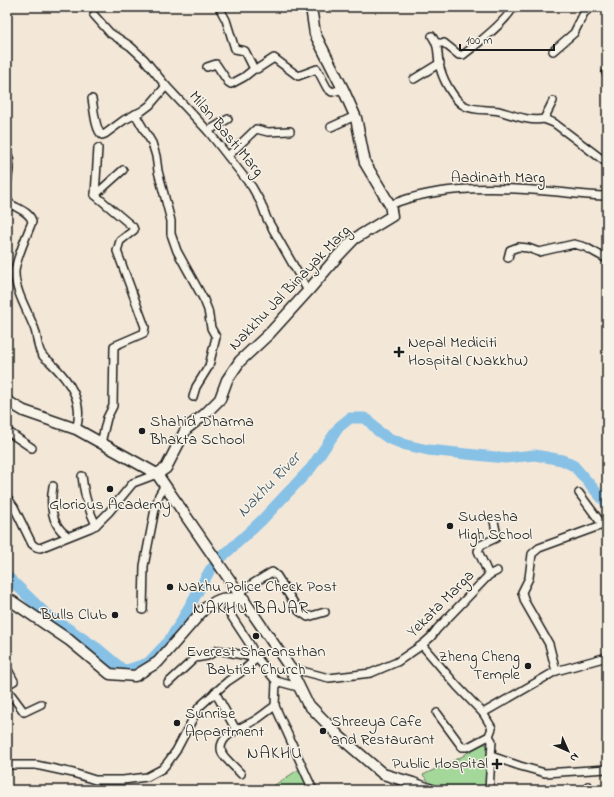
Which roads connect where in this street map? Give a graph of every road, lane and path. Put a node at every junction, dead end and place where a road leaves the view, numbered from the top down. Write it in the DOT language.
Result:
graph roads {
  1 [pos="219,7"];
  2 [pos="311,7"];
  3 [pos="513,7"];
  4 [pos="591,7"];
  5 [pos="94,15"];
  6 [pos="432,36"];
  7 [pos="437,43"];
  8 [pos="553,51"];
  9 [pos="440,63"];
  10 [pos="207,67"];
  11 [pos="254,70"];
  12 [pos="414,79"];
  13 [pos="166,86"];
  14 [pos="343,89"];
  15 [pos="92,99"];
  16 [pos="553,101"];
  17 [pos="135,114"];
  18 [pos="355,116"];
  19 [pos="228,119"];
  20 [pos="544,119"];
  21 [pos="332,127"];
  22 [pos="208,131"];
  23 [pos="290,131"];
  24 [pos="98,148"];
  25 [pos="7,151"];
  26 [pos="228,156"];
  27 [pos="607,163"];
  28 [pos="123,170"];
  29 [pos="7,184"];
  30 [pos="95,195"];
  31 [pos="607,196"];
  32 [pos="7,198"];
  33 [pos="390,205"];
  34 [pos="508,258"];
  35 [pos="607,260"];
  36 [pos="308,291"];
  37 [pos="193,397"];
  38 [pos="8,405"];
  39 [pos="76,429"];
  40 [pos="7,431"];
  41 [pos="101,443"];
  42 [pos="32,448"];
  43 [pos="157,474"];
  44 [pos="82,476"];
  45 [pos="165,485"];
  46 [pos="54,486"];
  47 [pos="580,493"];
  48 [pos="7,497"];
  49 [pos="494,520"];
  50 [pos="96,525"];
  51 [pos="605,528"];
  52 [pos="68,536"];
  53 [pos="497,571"];
  54 [pos="489,575"];
  55 [pos="242,596"];
  56 [pos="7,598"];
  57 [pos="143,610"];
  58 [pos="325,612"];
  59 [pos="422,645"];
  60 [pos="607,657"];
  61 [pos="256,658"];
  62 [pos="7,668"];
  63 [pos="290,668"];
  64 [pos="556,671"];
  65 [pos="276,681"];
  66 [pos="168,683"];
  67 [pos="7,686"];
  68 [pos="298,687"];
  69 [pos="7,689"];
  70 [pos="215,692"];
  71 [pos="41,704"];
  72 [pos="275,706"];
  73 [pos="437,713"];
  74 [pos="483,713"];
  75 [pos="236,730"];
  76 [pos="489,736"];
  77 [pos="491,756"];
  78 [pos="7,765"];
  79 [pos="607,769"];
  80 [pos="241,774"];
  81 [pos="411,786"];
  82 [pos="313,790"];
  83 [pos="432,790"];
  84 [pos="490,790"];
  1 -- 11 [label="street"];
  2 -- 14 [label="street"];
  3 -- 7 [label="street"];
  4 -- 8 [label="street"];
  5 -- 13 [label="street, Milan Basti Marg"];
  6 -- 7 [label="street"];
  7 -- 9 [label="street"];
  9 -- 12 [label="street"];
  9 -- 20 [label="street"];
  10 -- 11 [label="street"];
  11 -- 14 [label="street"];
  13 -- 17 [label="street"];
  13 -- 22 [label="street, Milan Basti Marg"];
  14 -- 18 [label="street"];
  15 -- 17 [label="street"];
  16 -- 20 [label="street"];
  17 -- 37 [label="street"];
  18 -- 21 [label="street"];
  18 -- 33 [label="street"];
  19 -- 22 [label="street"];
  20 -- 27 [label="street"];
  22 -- 26 [label="street, Milan Basti Marg"];
  23 -- 26 [label="street"];
  24 -- 30 [label="street"];
  25 -- 29 [label="street"];
  26 -- 36 [label="street, Milan Basti Marg"];
  28 -- 30 [label="street"];
  30 -- 41 [label="street"];
  31 -- 33 [label="street, Aadinath Marg"];
  32 -- 39 [label="street"];
  33 -- 36 [label="street, Nakkhu Jal Binayak Marg"];
  34 -- 35 [label="street"];
  36 -- 43 [label="street, Nakkhu Jal Binayak Marg"];
  38 -- 39 [label="street"];
  39 -- 41 [label="street"];
  40 -- 42 [label="street"];
  41 -- 43 [label="street"];
  43 -- 45 [label="street"];
  43 -- 50 [label="street"];
  44 -- 50 [label="street"];
  45 -- 55 [label="street"];
  45 -- 57 [label="street"];
  46 -- 52 [label="street"];
  47 -- 51 [label="street"];
  48 -- 52 [label="street"];
  49 -- 54 [label="street"];
  50 -- 52 [label="street"];
  51 -- 64 [label="street"];
  53 -- 54 [label="street, Yekata Marga"];
  54 -- 59 [label="street, Yekata Marga"];
  55 -- 56 [label="street"];
  55 -- 58 [label="street"];
  55 -- 61 [label="street"];
  55 -- 63 [label="street"];
  59 -- 63 [label="street, Yekata Marga"];
  59 -- 74 [label="street"];
  60 -- 64 [label="street"];
  61 -- 65 [label="street"];
  61 -- 66 [label="street"];
  61 -- 70 [label="street"];
  62 -- 67 [label="street"];
  63 -- 68 [label="street"];
  64 -- 74 [label="street"];
  65 -- 68 [label="street"];
  65 -- 72 [label="street"];
  68 -- 81 [label="street"];
  69 -- 71 [label="street"];
  70 -- 75 [label="street"];
  70 -- 78 [label="street"];
  72 -- 75 [label="street"];
  72 -- 82 [label="street"];
  73 -- 76 [label="street"];
  74 -- 76 [label="street"];
  75 -- 80 [label="street"];
  76 -- 77 [label="street"];
  77 -- 79 [label="street"];
  77 -- 84 [label="street"];
  81 -- 83 [label="street"];
}
